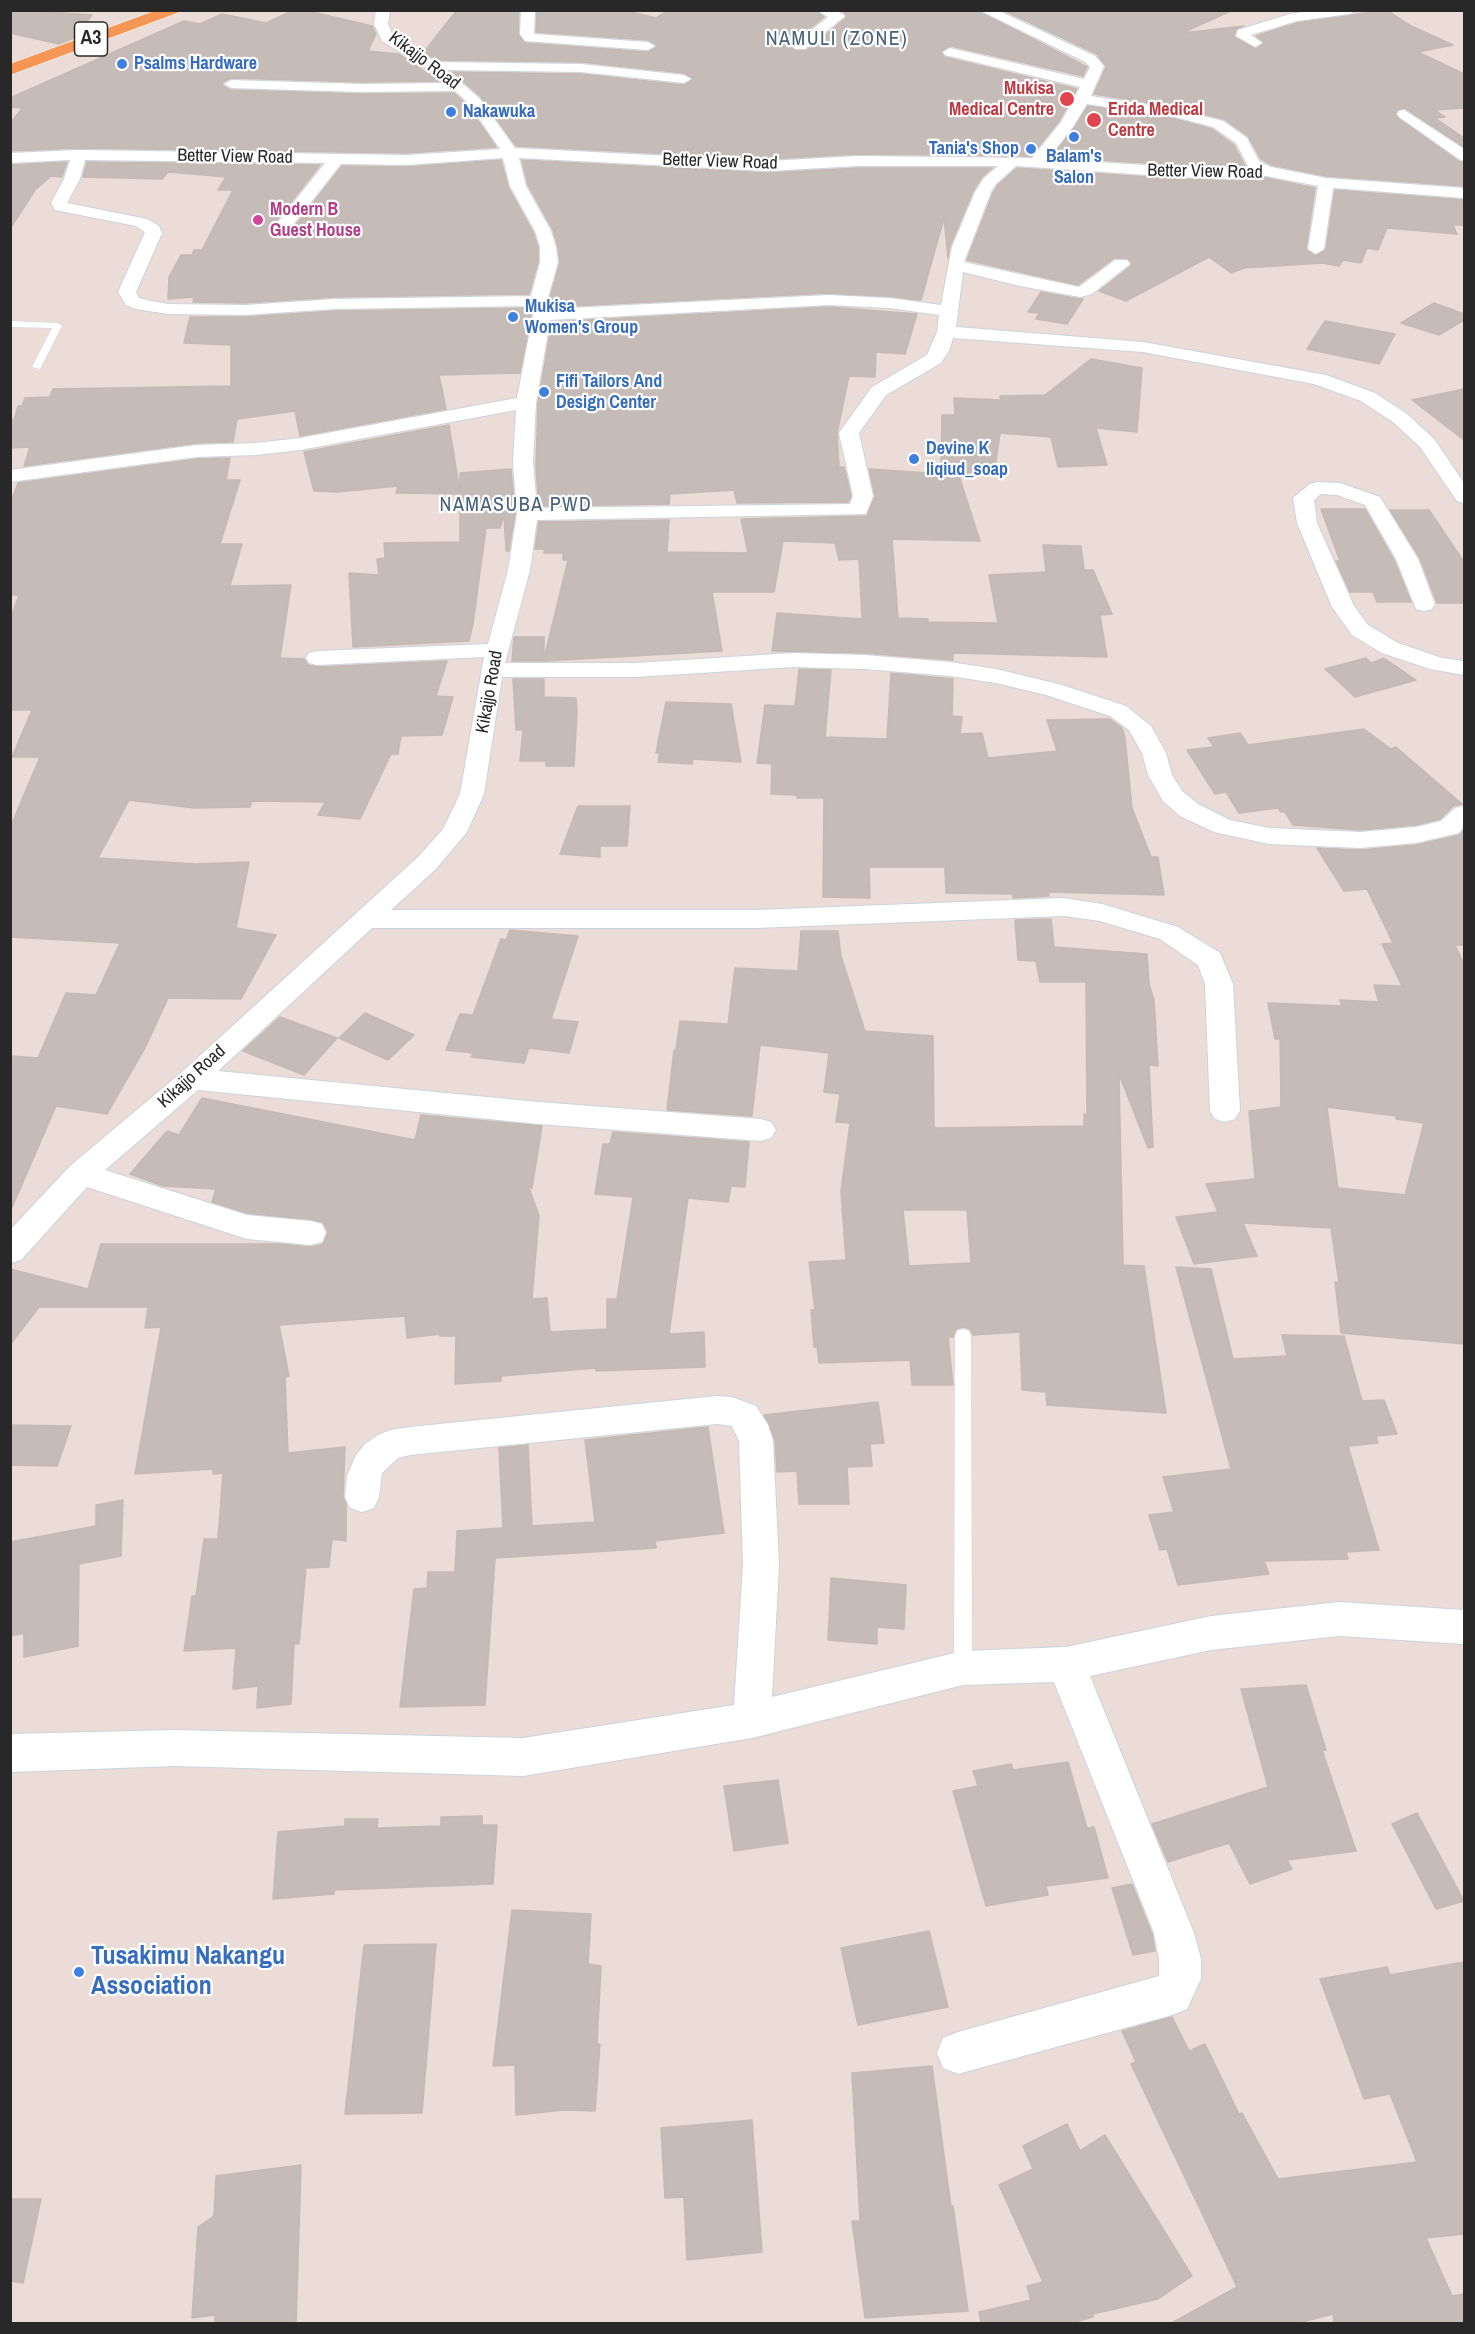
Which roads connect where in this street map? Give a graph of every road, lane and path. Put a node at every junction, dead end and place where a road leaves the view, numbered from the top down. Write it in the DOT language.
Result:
graph roads {
  1 [pos="142,10"];
  2 [pos="172,10"];
  3 [pos="382,10"];
  4 [pos="528,10"];
  5 [pos="823,10"];
  6 [pos="985,10"];
  7 [pos="1276,10"];
  8 [pos="1350,10"];
  9 [pos="1295,17"];
  10 [pos="1255,43"];
  11 [pos="648,46"];
  12 [pos="800,46"];
  13 [pos="950,52"];
  14 [pos="10,60"];
  15 [pos="433,66"];
  16 [pos="10,70"];
  17 [pos="684,79"];
  18 [pos="231,84"];
  19 [pos="459,87"];
  20 [pos="1085,92"];
  21 [pos="1404,114"];
  22 [pos="510,153"];
  23 [pos="79,155"];
  24 [pos="1464,156"];
  25 [pos="10,158"];
  26 [pos="336,160"];
  27 [pos="1012,161"];
  28 [pos="1037,162"];
  29 [pos="1266,171"];
  30 [pos="1326,183"];
  31 [pos="1464,193"];
  32 [pos="284,226"];
  33 [pos="1316,249"];
  34 [pos="1121,264"];
  35 [pos="955,265"];
  36 [pos="540,308"];
  37 [pos="948,311"];
  38 [pos="10,324"];
  39 [pos="946,332"];
  40 [pos="37,367"];
  41 [pos="526,403"];
  42 [pos="10,476"];
  43 [pos="1464,497"];
  44 [pos="527,514"];
  45 [pos="1424,604"];
  46 [pos="316,658"];
  47 [pos="495,660"];
  48 [pos="1464,668"];
  49 [pos="1464,814"];
  50 [pos="367,919"];
  51 [pos="192,1079"];
  52 [pos="1225,1112"];
  53 [pos="761,1130"];
  54 [pos="81,1174"];
  55 [pos="311,1233"];
  56 [pos="10,1251"];
  57 [pos="963,1336"];
  58 [pos="362,1497"];
  59 [pos="1464,1627"];
  60 [pos="1066,1664"];
  61 [pos="963,1668"];
  62 [pos="752,1720"];
  63 [pos="10,1753"];
  64 [pos="958,2053"];
  1 -- 14 [label="main road, A3"];
  2 -- 16 [label="main road, A3"];
  3 -- 15 [label="street, Kikajjo Road"];
  4 -- 11 [label="street"];
  5 -- 12 [label="street"];
  6 -- 20 [label="street"];
  7 -- 9 [label="street"];
  8 -- 9 [label="street"];
  9 -- 10 [label="street"];
  13 -- 20 [label="street"];
  15 -- 17 [label="street"];
  15 -- 19 [label="street, Kikajjo Road"];
  18 -- 19 [label="street"];
  19 -- 22 [label="street, Kikajjo Road"];
  20 -- 28 [label="street"];
  20 -- 29 [label="street"];
  21 -- 24 [label="street"];
  22 -- 26 [label="street, Better View Road"];
  22 -- 27 [label="street, Better View Road"];
  22 -- 36 [label="street, Kikajjo Road"];
  23 -- 25 [label="street, Better View Road"];
  23 -- 26 [label="street, Better View Road"];
  23 -- 36 [label="street"];
  26 -- 32 [label="street"];
  27 -- 28 [label="street, Better View Road"];
  27 -- 35 [label="street"];
  28 -- 29 [label="street, Better View Road"];
  29 -- 30 [label="street, Better View Road"];
  30 -- 31 [label="street, Better View Road"];
  30 -- 33 [label="street"];
  34 -- 35 [label="street"];
  35 -- 37 [label="street"];
  36 -- 37 [label="street"];
  36 -- 41 [label="street, Kikajjo Road"];
  37 -- 39 [label="street"];
  38 -- 40 [label="lane"];
  39 -- 43 [label="street"];
  39 -- 44 [label="street"];
  41 -- 42 [label="street"];
  41 -- 44 [label="street, Kikajjo Road"];
  44 -- 47 [label="street, Kikajjo Road"];
  45 -- 48 [label="street"];
  46 -- 47 [label="street"];
  47 -- 49 [label="street"];
  47 -- 50 [label="street, Kikajjo Road"];
  50 -- 51 [label="street, Kikajjo Road"];
  50 -- 52 [label="street"];
  51 -- 53 [label="street"];
  51 -- 54 [label="street, Kikajjo Road"];
  54 -- 55 [label="street"];
  54 -- 56 [label="street, Kikajjo Road"];
  57 -- 61 [label="lane"];
  58 -- 62 [label="street"];
  59 -- 60 [label="street"];
  60 -- 61 [label="street"];
  60 -- 64 [label="street"];
  61 -- 62 [label="street"];
  62 -- 63 [label="street"];
}
